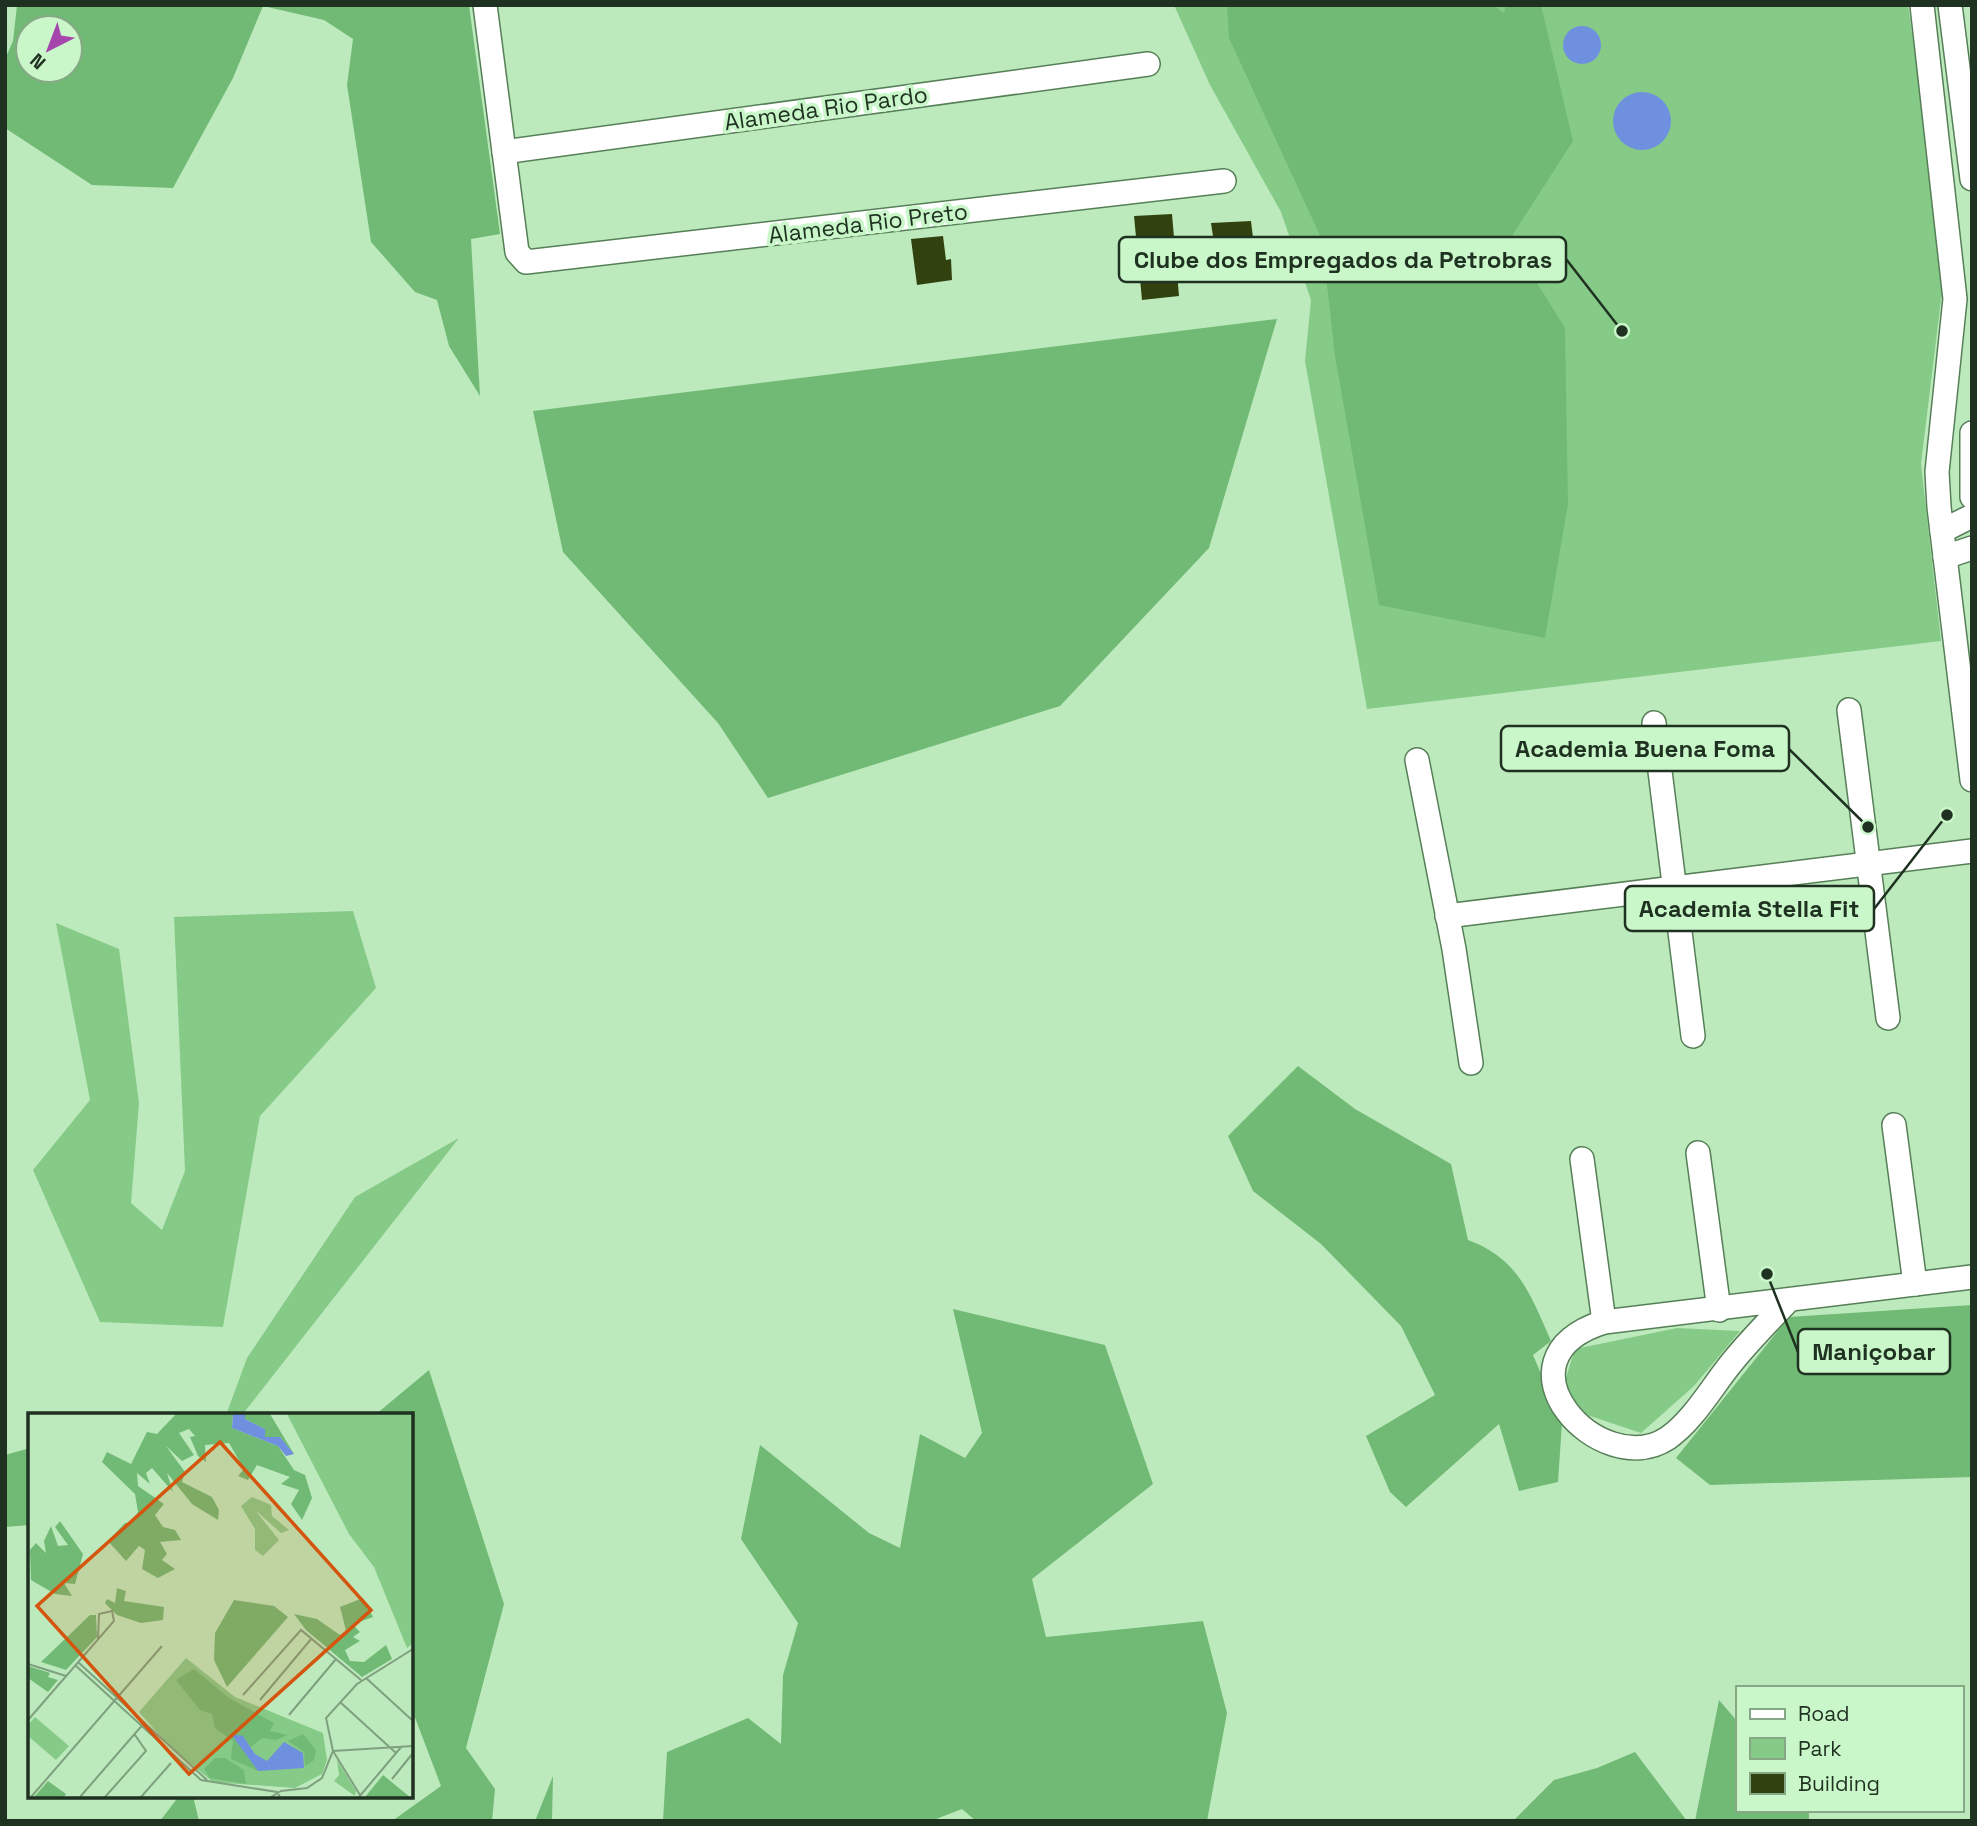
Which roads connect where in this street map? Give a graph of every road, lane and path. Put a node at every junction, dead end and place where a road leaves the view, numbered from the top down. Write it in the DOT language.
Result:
graph roads {
  1 [pos="485,5"];
  2 [pos="1922,5"];
  3 [pos="1950,5"];
  4 [pos="1148,64"];
  5 [pos="504,152"];
  6 [pos="1972,179"];
  7 [pos="1224,181"];
  8 [pos="1972,433"];
  9 [pos="1972,497"];
  10 [pos="1972,516"];
  11 [pos="1942,531"];
  12 [pos="1972,548"];
  13 [pos="1945,557"];
  14 [pos="1849,710"];
  15 [pos="1654,723"];
  16 [pos="1417,760"];
  17 [pos="1972,780"];
  18 [pos="1972,850"];
  19 [pos="1869,864"];
  20 [pos="1673,887"];
  21 [pos="1447,916"];
  22 [pos="1888,1018"];
  23 [pos="1693,1036"];
  24 [pos="1471,1063"];
  25 [pos="1894,1125"];
  26 [pos="1698,1153"];
  27 [pos="1582,1159"];
  28 [pos="1972,1277"];
  29 [pos="1915,1284"];
  30 [pos="1787,1302"];
  31 [pos="1719,1310"];
  32 [pos="1604,1322"];
  1 -- 5 [label="street"];
  2 -- 11 [label="street"];
  3 -- 6 [label="street"];
  4 -- 5 [label="street, Alameda Rio Pardo"];
  5 -- 7 [label="street, Alameda Rio Preto"];
  8 -- 9 [label="street"];
  10 -- 11 [label="street"];
  11 -- 13 [label="street"];
  12 -- 13 [label="street"];
  13 -- 17 [label="street"];
  14 -- 19 [label="street"];
  15 -- 20 [label="street"];
  16 -- 21 [label="street"];
  18 -- 19 [label="street"];
  19 -- 20 [label="street"];
  19 -- 22 [label="street"];
  20 -- 21 [label="street"];
  20 -- 23 [label="street"];
  21 -- 24 [label="street"];
  25 -- 29 [label="street"];
  26 -- 31 [label="street"];
  27 -- 32 [label="street"];
  28 -- 29 [label="street"];
  29 -- 30 [label="street"];
  30 -- 31 [label="street"];
  30 -- 32 [label="street"];
  31 -- 32 [label="street"];
}
